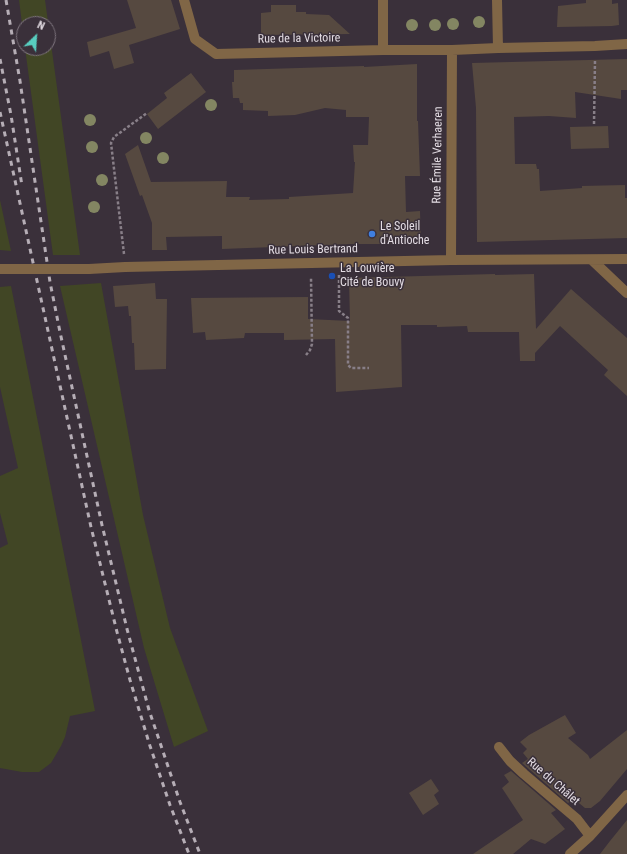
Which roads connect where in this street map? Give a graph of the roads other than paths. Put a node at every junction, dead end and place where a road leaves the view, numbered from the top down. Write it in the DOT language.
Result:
graph roads {
  1 [pos="184,0"];
  2 [pos="383,0"];
  3 [pos="497,0"];
  4 [pos="627,44"];
  5 [pos="498,48"];
  6 [pos="383,50"];
  7 [pos="452,50"];
  8 [pos="627,259"];
  9 [pos="450,260"];
  10 [pos="592,260"];
  11 [pos="0,269"];
  12 [pos="627,293"];
  13 [pos="499,748"];
  14 [pos="626,799"];
  15 [pos="590,836"];
  16 [pos="570,854"];
  1 -- 6 [label="street, Rue de la Victoire"];
  2 -- 6 [label="street"];
  3 -- 5 [label="street"];
  4 -- 5 [label="street"];
  5 -- 7 [label="street, Rue de la Victoire"];
  6 -- 7 [label="street, Rue de la Victoire"];
  7 -- 9 [label="street, Rue Émile Verhaeren"];
  8 -- 10 [label="street, Rue Louis Bertrand"];
  9 -- 10 [label="street, Rue Louis Bertrand"];
  9 -- 11 [label="street, Rue Louis Bertrand, bridge"];
  10 -- 12 [label="street"];
  13 -- 15 [label="street, Rue du Châlet"];
  14 -- 15 [label="street"];
  15 -- 16 [label="street"];
}
